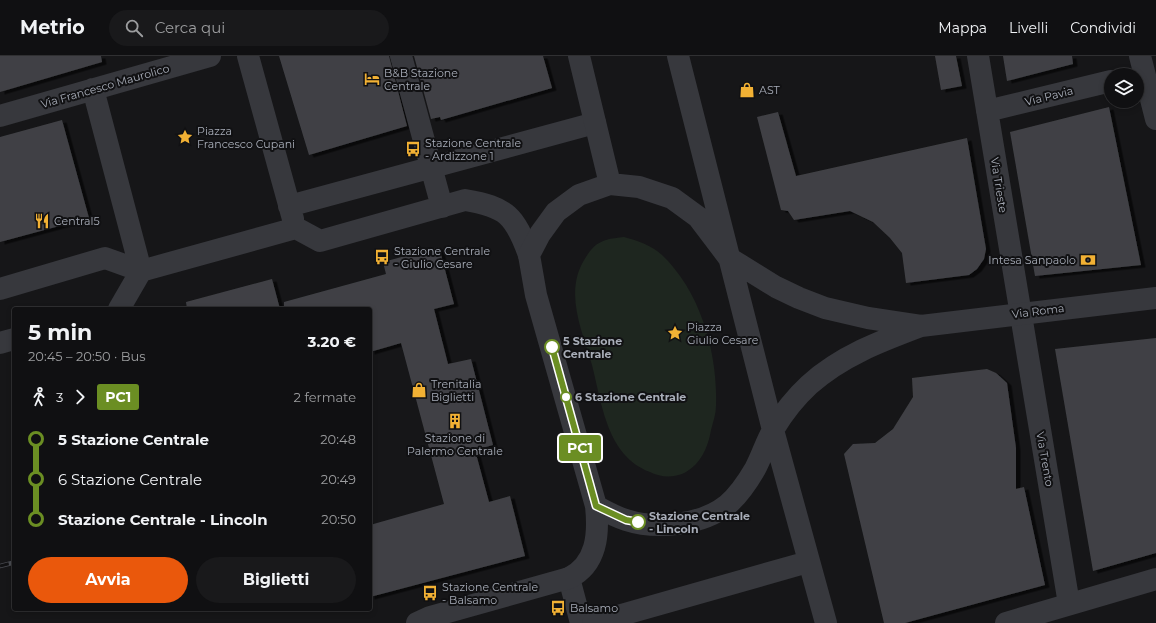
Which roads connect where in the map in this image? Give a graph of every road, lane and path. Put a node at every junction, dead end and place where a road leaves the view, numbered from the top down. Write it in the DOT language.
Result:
graph roads {
  1 [pos="210,56"];
  2 [pos="248,56"];
  3 [pos="401,56"];
  4 [pos="579,56"];
  5 [pos="678,56"];
  6 [pos="978,56"];
  7 [pos="1144,81"];
  8 [pos="1104,83"];
  9 [pos="93,89"];
  10 [pos="987,111"];
  11 [pos="0,116"];
  12 [pos="1156,119"];
  13 [pos="595,123"];
  14 [pos="430,168"];
  15 [pos="610,184"];
  16 [pos="289,206"];
  17 [pos="442,207"];
  18 [pos="296,228"];
  19 [pos="529,255"];
  20 [pos="729,258"];
  21 [pos="141,271"];
  22 [pos="0,289"];
  23 [pos="1156,298"];
  24 [pos="120,307"];
  25 [pos="1020,314"];
  26 [pos="921,326"];
  27 [pos="12,340"];
  28 [pos="0,343"];
  29 [pos="773,430"];
  30 [pos="596,506"];
  31 [pos="808,562"];
  32 [pos="569,578"];
  33 [pos="1156,579"];
  34 [pos="1069,604"];
  35 [pos="824,616"];
  36 [pos="418,623"];
  37 [pos="581,623"];
  38 [pos="593,623"];
  39 [pos="1006,623"];
  1 -- 9 [label="street, Via Francesco Maurolico"];
  2 -- 16 [label="street"];
  3 -- 14 [label="street"];
  4 -- 13 [label="street"];
  5 -- 20 [label="street"];
  6 -- 10 [label="street, Via Trieste"];
  7 -- 12 [label="street"];
  8 -- 10 [label="street, Via Pavia"];
  9 -- 11 [label="street, Via Francesco Maurolico"];
  9 -- 21 [label="street"];
  10 -- 25 [label="street, Via Trieste"];
  13 -- 14 [label="street"];
  13 -- 15 [label="street"];
  14 -- 16 [label="street"];
  14 -- 17 [label="street"];
  15 -- 19 [label="street"];
  15 -- 20 [label="street"];
  16 -- 18 [label="street"];
  17 -- 18 [label="street"];
  17 -- 19 [label="street"];
  18 -- 21 [label="street"];
  19 -- 30 [label="street"];
  20 -- 26 [label="street"];
  20 -- 29 [label="street"];
  21 -- 22 [label="street"];
  21 -- 24 [label="street"];
  23 -- 25 [label="street, Via Roma"];
  25 -- 26 [label="street, Via Roma"];
  25 -- 34 [label="street, Via Trento"];
  26 -- 29 [label="street"];
  27 -- 28 [label="street"];
  29 -- 30 [label="street"];
  29 -- 31 [label="street"];
  30 -- 32 [label="street"];
  31 -- 35 [label="street"];
  31 -- 38 [label="street"];
  32 -- 36 [label="street"];
  32 -- 37 [label="street"];
  33 -- 34 [label="street"];
  34 -- 39 [label="street"];
}
